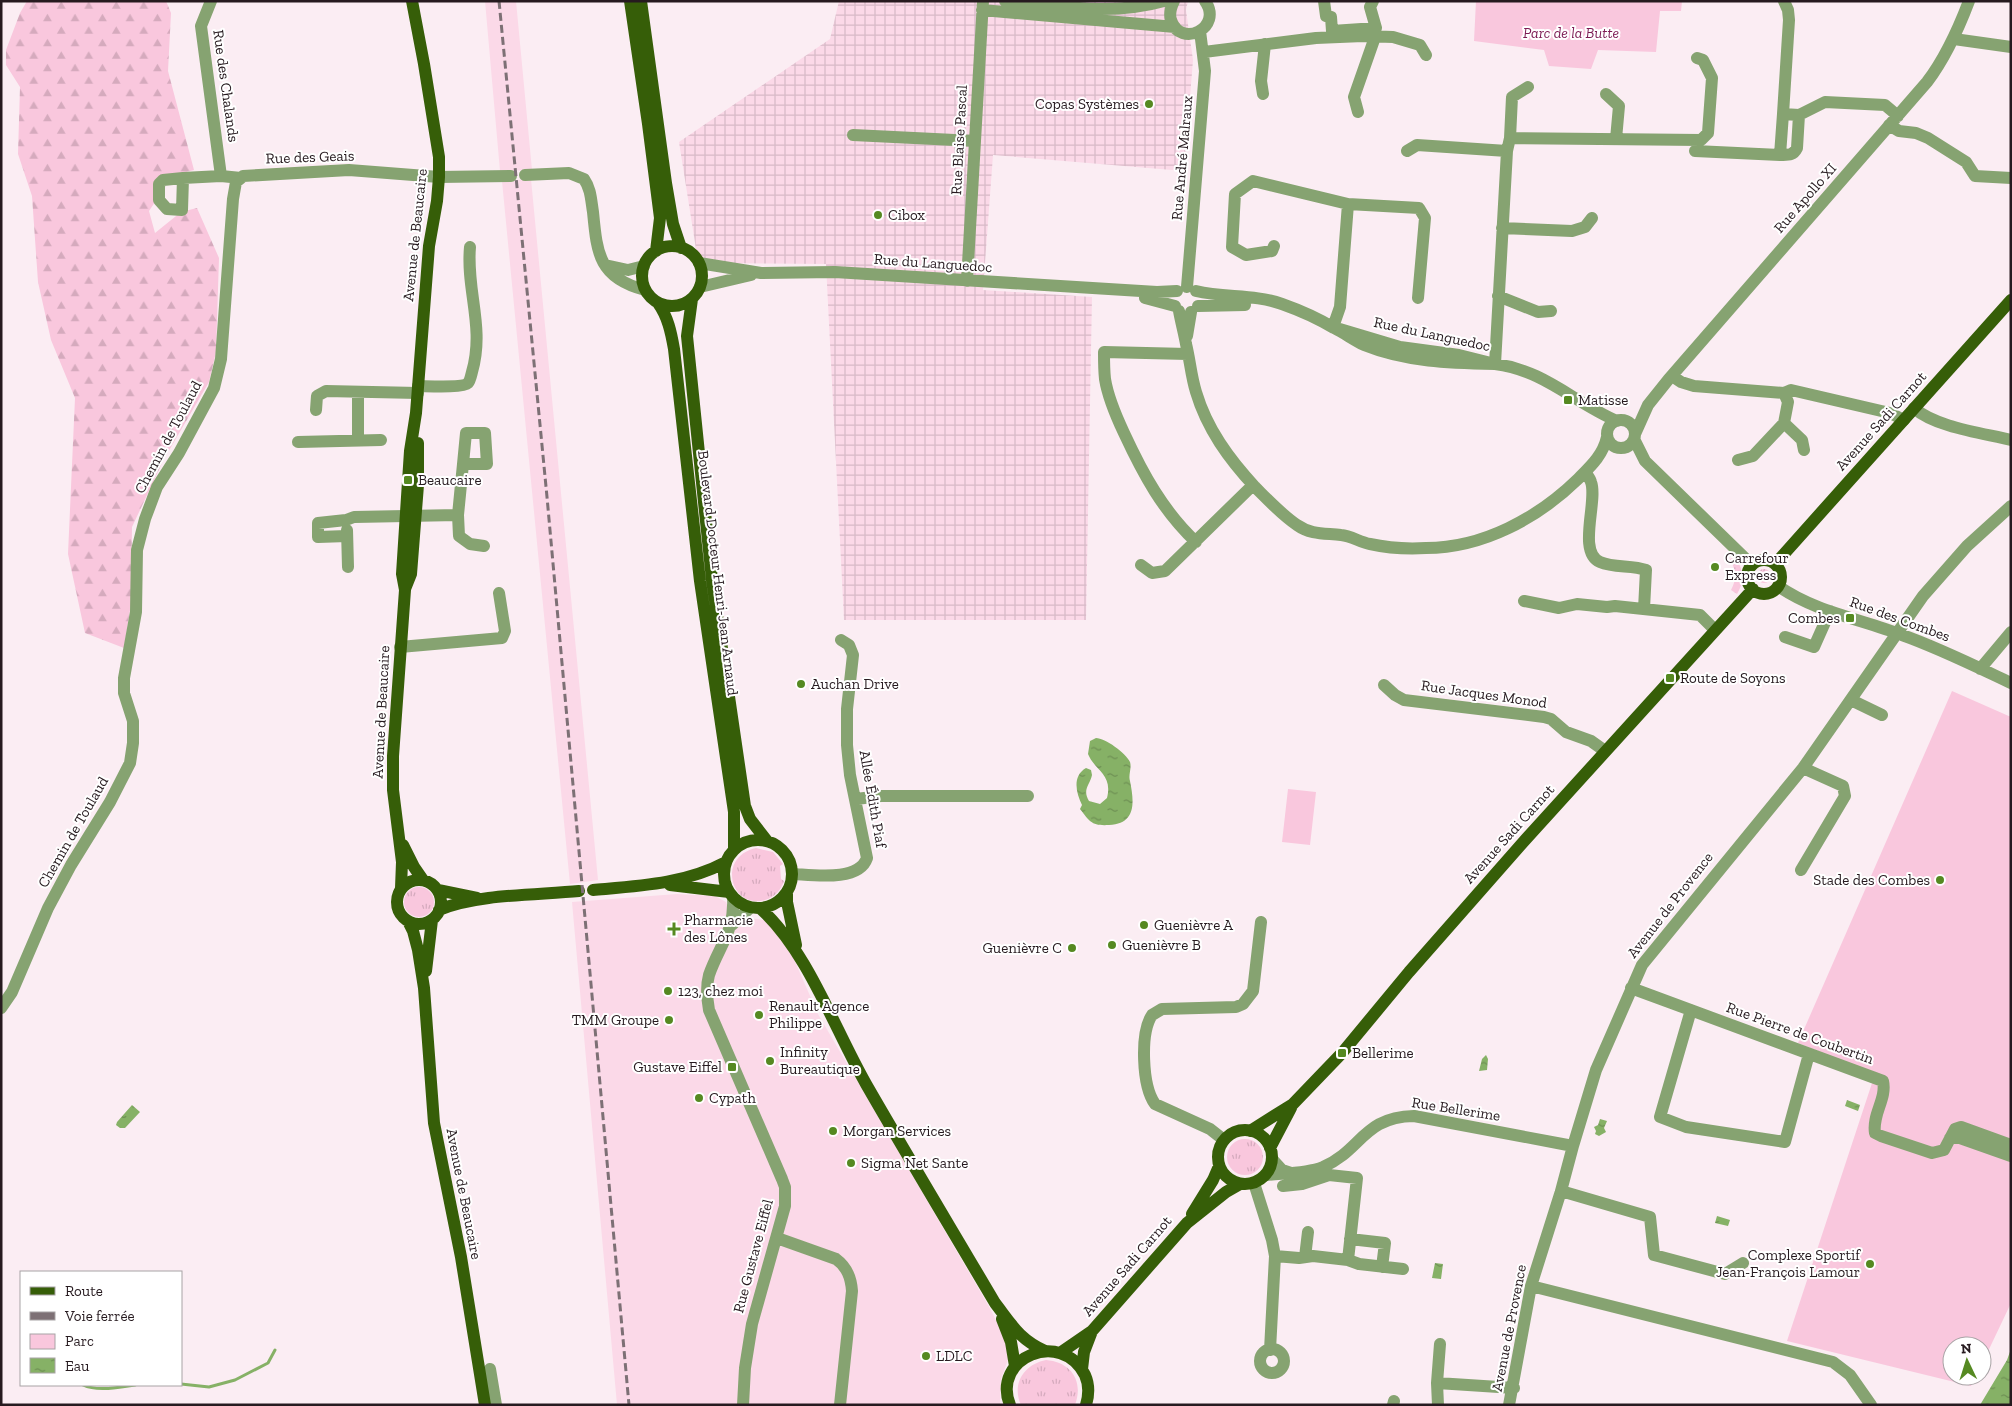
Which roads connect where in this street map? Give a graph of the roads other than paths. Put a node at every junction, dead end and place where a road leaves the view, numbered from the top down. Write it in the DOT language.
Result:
graph roads {
  1 [pos="211,1"];
  2 [pos="412,1"];
  3 [pos="630,1"];
  4 [pos="641,1"];
  5 [pos="1005,1"];
  6 [pos="1164,1"];
  7 [pos="1174,1"];
  8 [pos="1205,1"];
  9 [pos="1216,1"];
  10 [pos="1324,1"];
  11 [pos="1373,1"];
  12 [pos="1784,1"];
  13 [pos="1969,1"];
  14 [pos="983,6"];
  15 [pos="1210,17"];
  16 [pos="1175,27"];
  17 [pos="1200,31"];
  18 [pos="1376,37"];
  19 [pos="1954,39"];
  20 [pos="1265,44"];
  21 [pos="2011,47"];
  22 [pos="1204,52"];
  23 [pos="1426,55"];
  24 [pos="1697,58"];
  25 [pos="1528,87"];
  26 [pos="1263,94"];
  27 [pos="1606,94"];
  28 [pos="1358,112"];
  29 [pos="1783,114"];
  30 [pos="1799,115"];
  31 [pos="1894,120"];
  32 [pos="853,135"];
  33 [pos="1510,138"];
  34 [pos="1616,139"];
  35 [pos="975,140"];
  36 [pos="1695,150"];
  37 [pos="1407,151"];
  38 [pos="1507,151"];
  39 [pos="1780,155"];
  40 [pos="525,175"];
  41 [pos="221,176"];
  42 [pos="511,176"];
  43 [pos="440,177"];
  44 [pos="183,178"];
  45 [pos="241,178"];
  46 [pos="2011,178"];
  47 [pos="1348,204"];
  48 [pos="1592,218"];
  49 [pos="1502,228"];
  50 [pos="1274,246"];
  51 [pos="470,247"];
  52 [pos="681,248"];
  53 [pos="656,251"];
  54 [pos="699,263"];
  55 [pos="606,265"];
  56 [pos="644,266"];
  57 [pos="761,273"];
  58 [pos="967,281"];
  59 [pos="700,286"];
  60 [pos="1103,289"];
  61 [pos="645,290"];
  62 [pos="1187,290"];
  63 [pos="1498,296"];
  64 [pos="1418,298"];
  65 [pos="692,299"];
  66 [pos="2011,300"];
  67 [pos="658,303"];
  68 [pos="1186,309"];
  69 [pos="1550,311"];
  70 [pos="1302,314"];
  71 [pos="1333,327"];
  72 [pos="1187,349"];
  73 [pos="1495,364"];
  74 [pos="1672,376"];
  75 [pos="418,390"];
  76 [pos="358,392"];
  77 [pos="1784,393"];
  78 [pos="1648,405"];
  79 [pos="1588,407"];
  80 [pos="1914,408"];
  81 [pos="316,410"];
  82 [pos="1904,420"];
  83 [pos="1620,421"];
  84 [pos="1784,423"];
  85 [pos="1607,434"];
  86 [pos="1634,436"];
  87 [pos="358,440"];
  88 [pos="381,440"];
  89 [pos="2011,440"];
  90 [pos="298,442"];
  91 [pos="1620,448"];
  92 [pos="1804,450"];
  93 [pos="1603,452"];
  94 [pos="1738,460"];
  95 [pos="1645,462"];
  96 [pos="463,464"];
  97 [pos="1585,472"];
  98 [pos="1254,485"];
  99 [pos="2011,506"];
  100 [pos="458,515"];
  101 [pos="410,517"];
  102 [pos="346,520"];
  103 [pos="347,536"];
  104 [pos="1196,542"];
  105 [pos="484,546"];
  106 [pos="1775,564"];
  107 [pos="1142,565"];
  108 [pos="1752,565"];
  109 [pos="348,567"];
  110 [pos="1778,586"];
  111 [pos="1753,589"];
  112 [pos="499,593"];
  113 [pos="1524,601"];
  114 [pos="1644,609"];
  115 [pos="1830,611"];
  116 [pos="1715,630"];
  117 [pos="1896,632"];
  118 [pos="2011,632"];
  119 [pos="1785,636"];
  120 [pos="841,640"];
  121 [pos="400,647"];
  122 [pos="1980,668"];
  123 [pos="2011,683"];
  124 [pos="1384,685"];
  125 [pos="1851,700"];
  126 [pos="1882,715"];
  127 [pos="1604,752"];
  128 [pos="1802,768"];
  129 [pos="1028,796"];
  130 [pos="856,799"];
  131 [pos="399,836"];
  132 [pos="767,841"];
  133 [pos="734,850"];
  134 [pos="726,862"];
  135 [pos="1801,870"];
  136 [pos="793,874"];
  137 [pos="423,880"];
  138 [pos="656,884"];
  139 [pos="401,888"];
  140 [pos="438,890"];
  141 [pos="593,890"];
  142 [pos="579,891"];
  143 [pos="787,894"];
  144 [pos="731,895"];
  145 [pos="484,899"];
  146 [pos="755,908"];
  147 [pos="436,915"];
  148 [pos="408,921"];
  149 [pos="1260,922"];
  150 [pos="732,925"];
  151 [pos="798,953"];
  152 [pos="424,988"];
  153 [pos="1631,988"];
  154 [pos="1,1008"];
  155 [pos="1691,1010"];
  156 [pos="1809,1054"];
  157 [pos="1293,1104"];
  158 [pos="1250,1131"];
  159 [pos="1950,1138"];
  160 [pos="1224,1140"];
  161 [pos="2011,1145"];
  162 [pos="1573,1146"];
  163 [pos="1271,1153"];
  164 [pos="2011,1156"];
  165 [pos="1219,1166"];
  166 [pos="1291,1173"];
  167 [pos="1266,1175"];
  168 [pos="1254,1183"];
  169 [pos="1240,1184"];
  170 [pos="1283,1186"];
  171 [pos="1561,1191"];
  172 [pos="1187,1223"];
  173 [pos="1308,1232"];
  174 [pos="777,1238"];
  175 [pos="1350,1239"];
  176 [pos="1275,1256"];
  177 [pos="1305,1257"];
  178 [pos="1348,1260"];
  179 [pos="1743,1263"];
  180 [pos="1382,1267"];
  181 [pos="1403,1269"];
  182 [pos="1531,1286"];
  183 [pos="995,1303"];
  184 [pos="1092,1331"];
  185 [pos="1440,1344"];
  186 [pos="1270,1350"];
  187 [pos="1045,1351"];
  188 [pos="1060,1352"];
  189 [pos="1016,1366"];
  190 [pos="490,1369"];
  191 [pos="1082,1369"];
  192 [pos="1437,1383"];
  193 [pos="1514,1388"];
  194 [pos="1008,1404"];
  195 [pos="485,1405"];
  196 [pos="496,1405"];
  197 [pos="743,1405"];
  198 [pos="840,1405"];
  199 [pos="1086,1405"];
  200 [pos="1438,1405"];
  201 [pos="1510,1405"];
  202 [pos="1870,1405"];
  1 -- 41 [label="street, Rue des Chalands"];
  2 -- 43 [label="main road, Avenue de Beaucaire"];
  3 -- 53 [label="main road"];
  4 -- 52 [label="main road"];
  5 -- 6 [label="street"];
  7 -- 16 [label="street"];
  8 -- 15 [label="street"];
  9 -- 15 [label="street"];
  10 -- 11 [label="street"];
  12 -- 29 [label="street"];
  13 -- 19 [label="street, Rue Apollo XI"];
  14 -- 16 [label="street"];
  14 -- 35 [label="street, Rue Blaise Pascal"];
  15 -- 17 [label="street"];
  16 -- 17 [label="street"];
  17 -- 22 [label="street, Rue André Malraux"];
  18 -- 20 [label="street"];
  18 -- 23 [label="street"];
  18 -- 28 [label="street"];
  19 -- 21 [label="street"];
  19 -- 31 [label="street, Rue Apollo XI"];
  20 -- 22 [label="street"];
  20 -- 26 [label="street"];
  22 -- 62 [label="street, Rue André Malraux"];
  24 -- 34 [label="street"];
  25 -- 33 [label="street"];
  27 -- 34 [label="street"];
  29 -- 30 [label="street"];
  29 -- 39 [label="street"];
  30 -- 31 [label="street"];
  30 -- 39 [label="street"];
  31 -- 46 [label="street"];
  31 -- 74 [label="street, Rue Apollo XI"];
  32 -- 35 [label="street"];
  33 -- 34 [label="street"];
  33 -- 38 [label="street"];
  35 -- 58 [label="street, Rue Blaise Pascal"];
  36 -- 39 [label="street"];
  37 -- 38 [label="street"];
  38 -- 49 [label="street"];
  40 -- 55 [label="street"];
  41 -- 44 [label="street, Rue des Geais"];
  41 -- 45 [label="street, Rue des Geais"];
  42 -- 43 [label="street, Rue des Geais"];
  43 -- 45 [label="street, Rue des Geais"];
  43 -- 75 [label="main road, Avenue de Beaucaire"];
  45 -- 154 [label="street, Chemin de Toulaud"];
  47 -- 50 [label="street"];
  47 -- 64 [label="street"];
  47 -- 71 [label="street"];
  48 -- 49 [label="street"];
  49 -- 63 [label="street"];
  51 -- 75 [label="street"];
  52 -- 53 [label="main road"];
  52 -- 54 [label="main road"];
  53 -- 56 [label="main road"];
  54 -- 57 [label="street, Rue du Languedoc"];
  54 -- 59 [label="main road"];
  55 -- 56 [label="street"];
  55 -- 61 [label="street"];
  56 -- 61 [label="main road"];
  57 -- 58 [label="street, Rue du Languedoc"];
  57 -- 59 [label="street, Rue du Languedoc"];
  58 -- 60 [label="street, Rue du Languedoc"];
  59 -- 65 [label="main road"];
  60 -- 62 [label="street, Rue du Languedoc"];
  60 -- 68 [label="street, Rue du Languedoc"];
  61 -- 67 [label="main road"];
  62 -- 68 [label="street"];
  62 -- 68 [label="street"];
  62 -- 70 [label="street, Rue du Languedoc"];
  63 -- 69 [label="street"];
  63 -- 73 [label="street"];
  65 -- 67 [label="main road"];
  65 -- 132 [label="main road, Boulevard Docteur Henri-Jean Arnaud"];
  66 -- 80 [label="main road, Avenue Sadi Carnot"];
  67 -- 133 [label="main road, Boulevard Docteur Henri-Jean Arnaud"];
  68 -- 70 [label="street, Rue du Languedoc"];
  68 -- 72 [label="street"];
  70 -- 71 [label="street, Rue du Languedoc"];
  71 -- 73 [label="street, Rue du Languedoc"];
  72 -- 98 [label="street"];
  72 -- 104 [label="street"];
  73 -- 79 [label="street, Rue du Languedoc"];
  74 -- 77 [label="street"];
  74 -- 78 [label="street, Rue Apollo XI"];
  75 -- 76 [label="street"];
  75 -- 101 [label="main road, Avenue de Beaucaire"];
  76 -- 81 [label="street"];
  76 -- 87 [label="street"];
  77 -- 82 [label="street"];
  77 -- 84 [label="street"];
  78 -- 83 [label="street, Rue Apollo XI"];
  78 -- 86 [label="street, Rue Apollo XI"];
  79 -- 83 [label="street, Rue du Languedoc"];
  79 -- 85 [label="street, Rue du Languedoc"];
  80 -- 82 [label="main road, Avenue Sadi Carnot"];
  80 -- 89 [label="street"];
  82 -- 106 [label="main road, Avenue Sadi Carnot"];
  83 -- 85 [label="street"];
  83 -- 86 [label="street"];
  84 -- 92 [label="street"];
  84 -- 94 [label="street"];
  85 -- 91 [label="street"];
  85 -- 93 [label="street"];
  86 -- 91 [label="street"];
  86 -- 95 [label="street"];
  87 -- 88 [label="street"];
  87 -- 90 [label="street"];
  91 -- 93 [label="street"];
  91 -- 95 [label="street"];
  93 -- 97 [label="street"];
  95 -- 108 [label="street"];
  96 -- 100 [label="street"];
  97 -- 98 [label="street"];
  97 -- 114 [label="street"];
  98 -- 104 [label="street"];
  99 -- 117 [label="street, Avenue de Provence"];
  100 -- 101 [label="street"];
  100 -- 105 [label="street"];
  101 -- 102 [label="street"];
  101 -- 121 [label="main road, Avenue de Beaucaire"];
  102 -- 103 [label="street"];
  102 -- 103 [label="street"];
  103 -- 109 [label="street"];
  104 -- 107 [label="street"];
  106 -- 108 [label="main road"];
  106 -- 110 [label="main road"];
  108 -- 111 [label="main road"];
  110 -- 111 [label="main road"];
  110 -- 115 [label="street, Rue des Combes"];
  111 -- 116 [label="main road, Avenue Sadi Carnot"];
  112 -- 121 [label="street"];
  113 -- 114 [label="street"];
  114 -- 116 [label="street"];
  115 -- 117 [label="street, Rue des Combes"];
  115 -- 119 [label="street"];
  116 -- 127 [label="main road, Avenue Sadi Carnot"];
  117 -- 122 [label="street, Rue des Combes"];
  117 -- 125 [label="street, Avenue de Provence"];
  118 -- 122 [label="street"];
  120 -- 130 [label="street, Allée Édith Piaf"];
  121 -- 131 [label="main road, Avenue de Beaucaire"];
  122 -- 123 [label="street, Rue des Combes"];
  124 -- 127 [label="street, Rue Jacques Monod"];
  125 -- 126 [label="street"];
  125 -- 128 [label="street, Avenue de Provence"];
  127 -- 157 [label="main road, Avenue Sadi Carnot"];
  128 -- 135 [label="street"];
  128 -- 153 [label="street, Avenue de Provence"];
  129 -- 130 [label="street"];
  130 -- 136 [label="street, Allée Édith Piaf"];
  131 -- 137 [label="main road, Avenue de Beaucaire"];
  131 -- 139 [label="main road, Avenue de Beaucaire"];
  132 -- 133 [label="main road"];
  132 -- 136 [label="main road"];
  133 -- 134 [label="main road"];
  134 -- 138 [label="main road"];
  134 -- 144 [label="main road"];
  136 -- 143 [label="main road"];
  137 -- 139 [label="main road"];
  137 -- 140 [label="main road"];
  138 -- 141 [label="main road"];
  138 -- 144 [label="main road"];
  139 -- 148 [label="main road"];
  140 -- 145 [label="main road"];
  140 -- 147 [label="main road"];
  142 -- 145 [label="main road"];
  143 -- 146 [label="main road"];
  143 -- 151 [label="main road"];
  144 -- 146 [label="main road"];
  144 -- 150 [label="street, Rue Gustave Eiffel"];
  145 -- 147 [label="main road"];
  146 -- 150 [label="street, Rue Gustave Eiffel"];
  146 -- 151 [label="main road"];
  147 -- 148 [label="main road"];
  147 -- 152 [label="main road, Avenue de Beaucaire"];
  148 -- 152 [label="main road, Avenue de Beaucaire"];
  149 -- 160 [label="street"];
  150 -- 174 [label="street, Rue Gustave Eiffel"];
  151 -- 183 [label="main road"];
  152 -- 195 [label="main road, Avenue de Beaucaire"];
  153 -- 155 [label="street, Rue Pierre de Coubertin"];
  153 -- 162 [label="street, Avenue de Provence"];
  155 -- 156 [label="street, Rue Pierre de Coubertin"];
  155 -- 156 [label="street"];
  156 -- 159 [label="street, Rue Pierre de Coubertin"];
  157 -- 158 [label="main road, Avenue Sadi Carnot"];
  157 -- 163 [label="main road, Avenue Sadi Carnot"];
  158 -- 160 [label="main road"];
  158 -- 163 [label="main road"];
  159 -- 161 [label="street"];
  159 -- 164 [label="street"];
  160 -- 165 [label="main road"];
  162 -- 166 [label="street, Rue Bellerime"];
  162 -- 171 [label="street, Avenue de Provence"];
  163 -- 166 [label="street"];
  163 -- 167 [label="main road"];
  165 -- 169 [label="main road"];
  165 -- 172 [label="main road, Avenue Sadi Carnot"];
  166 -- 167 [label="street, Rue Bellerime"];
  167 -- 168 [label="main road"];
  168 -- 169 [label="main road"];
  168 -- 176 [label="street"];
  169 -- 172 [label="main road, Avenue Sadi Carnot"];
  170 -- 175 [label="street"];
  171 -- 179 [label="street"];
  171 -- 182 [label="street, Avenue de Provence"];
  172 -- 184 [label="main road, Avenue Sadi Carnot"];
  173 -- 177 [label="street"];
  174 -- 197 [label="street, Rue Gustave Eiffel"];
  174 -- 198 [label="street"];
  175 -- 178 [label="street"];
  175 -- 180 [label="street"];
  176 -- 177 [label="street"];
  176 -- 186 [label="street"];
  177 -- 178 [label="street"];
  178 -- 180 [label="street"];
  180 -- 181 [label="street"];
  182 -- 193 [label="street, Avenue de Provence"];
  182 -- 202 [label="street"];
  183 -- 187 [label="main road"];
  183 -- 189 [label="main road"];
  184 -- 188 [label="main road, Avenue Sadi Carnot"];
  184 -- 191 [label="main road, Avenue Sadi Carnot"];
  185 -- 192 [label="street"];
  187 -- 188 [label="main road"];
  187 -- 189 [label="main road"];
  188 -- 191 [label="main road"];
  189 -- 194 [label="main road"];
  190 -- 196 [label="street"];
  191 -- 199 [label="main road"];
  192 -- 193 [label="street"];
  192 -- 200 [label="street"];
  193 -- 201 [label="street, Avenue de Provence"];
}
